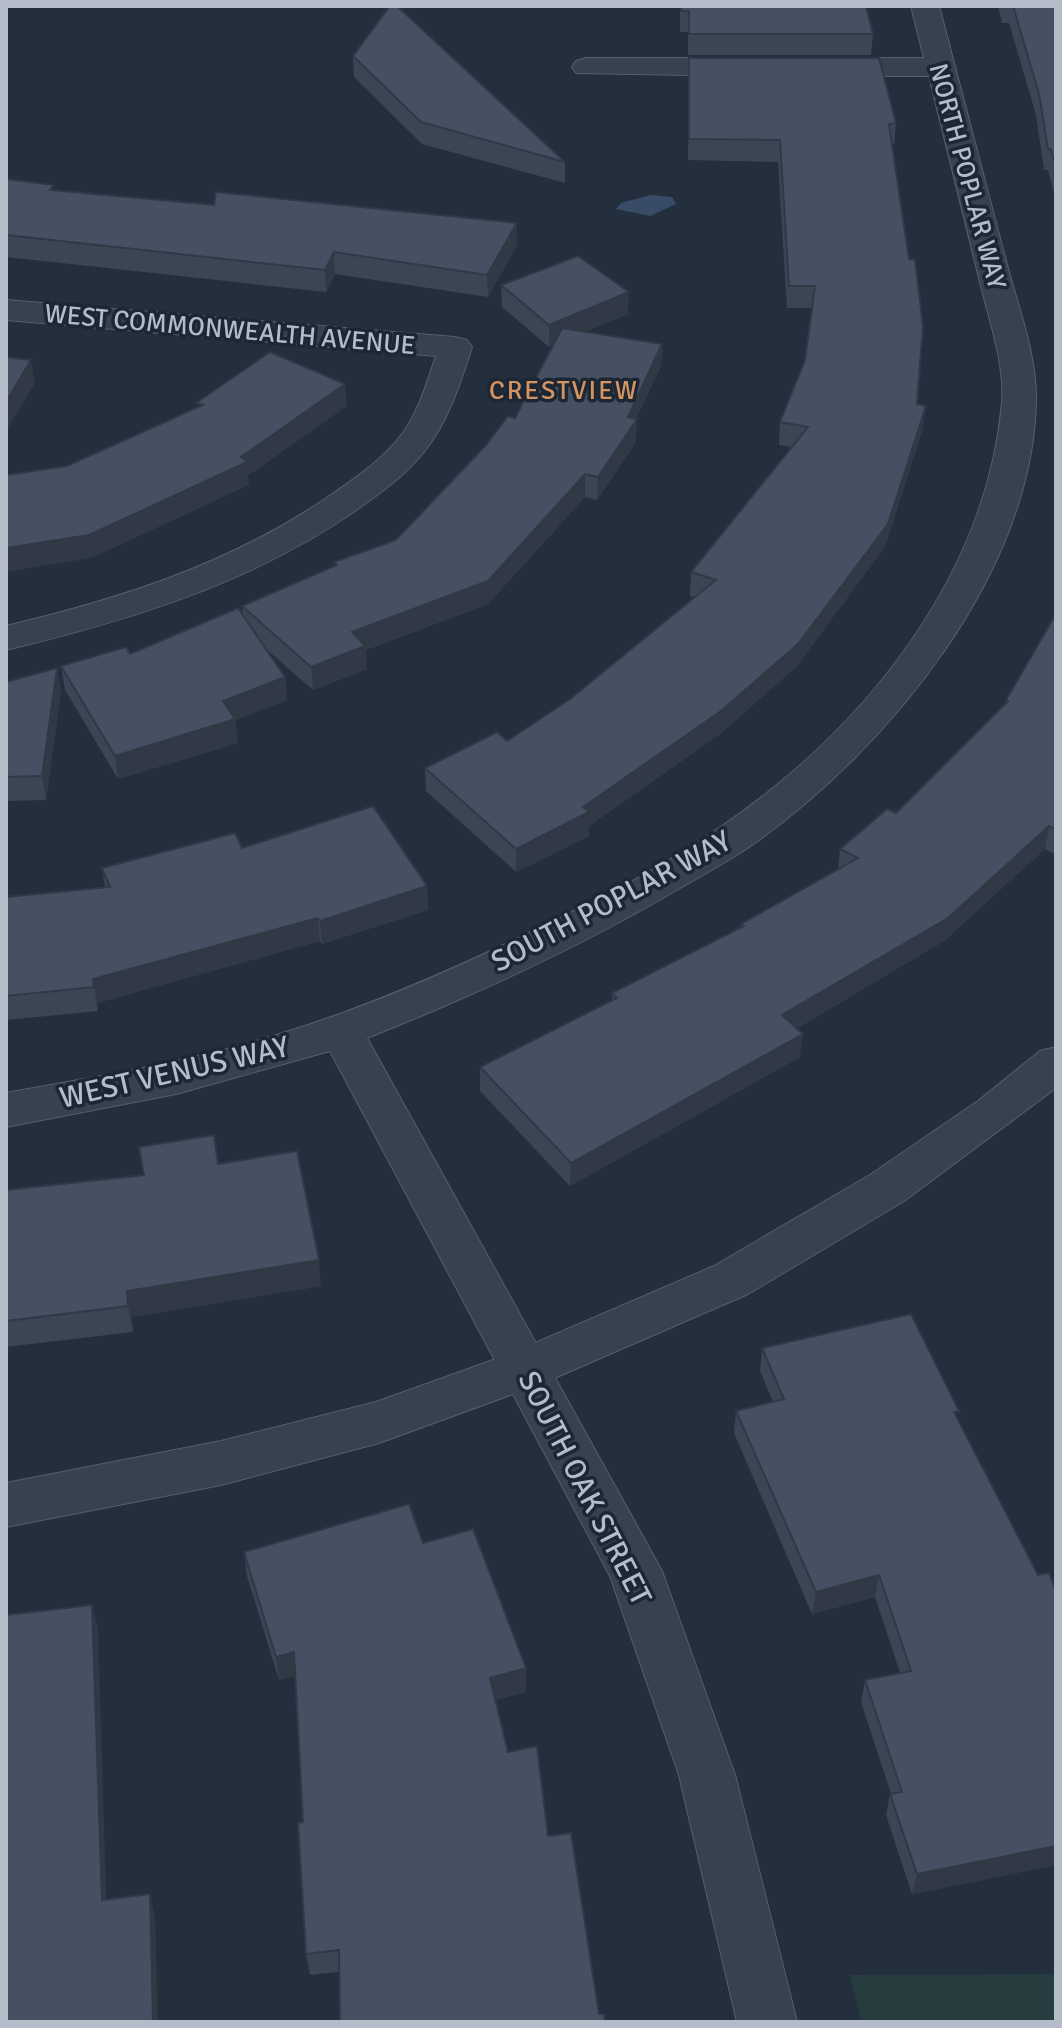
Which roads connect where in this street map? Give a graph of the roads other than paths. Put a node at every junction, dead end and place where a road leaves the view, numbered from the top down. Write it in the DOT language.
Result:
graph roads {
  1 [pos="925,6"];
  2 [pos="586,67"];
  3 [pos="769,67"];
  4 [pos="799,67"];
  5 [pos="939,67"];
  6 [pos="6,310"];
  7 [pos="1012,346"];
  8 [pos="6,638"];
  9 [pos="341,1030"];
  10 [pos="1056,1063"];
  11 [pos="6,1110"];
  12 [pos="525,1369"];
  13 [pos="6,1505"];
  14 [pos="767,2022"];
  1 -- 5 [label="street, NORTH POPLAR WAY"];
  2 -- 3 [label="street"];
  4 -- 5 [label="street"];
  5 -- 7 [label="street, NORTH POPLAR WAY"];
  6 -- 8 [label="street, WEST COMMONWEALTH AVENUE"];
  7 -- 9 [label="street, SOUTH POPLAR WAY"];
  9 -- 11 [label="street, WEST VENUS WAY"];
  9 -- 12 [label="street, SOUTH OAK STREET"];
  10 -- 12 [label="street"];
  12 -- 13 [label="street"];
  12 -- 14 [label="street, SOUTH OAK STREET"];
}
